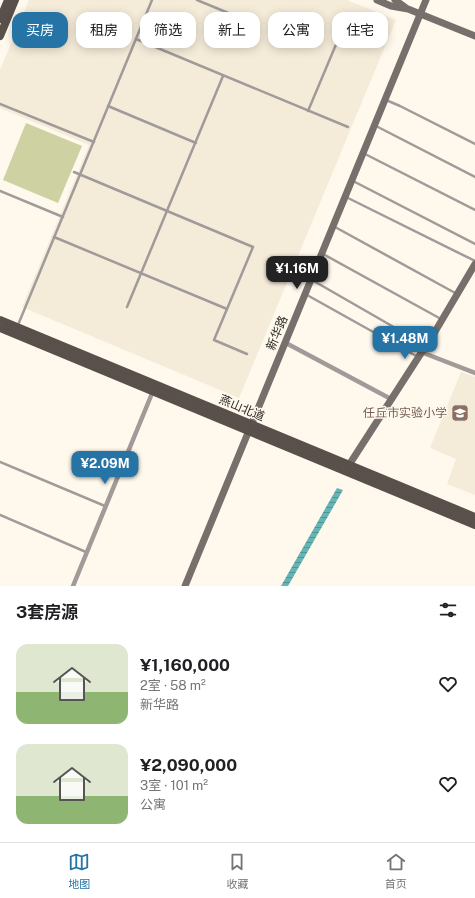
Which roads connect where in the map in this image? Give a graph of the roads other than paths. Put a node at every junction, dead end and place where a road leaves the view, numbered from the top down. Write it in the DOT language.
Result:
graph roads {
  1 [pos="8,0"];
  2 [pos="15,0"];
  3 [pos="152,0"];
  4 [pos="197,0"];
  5 [pos="377,0"];
  6 [pos="394,0"];
  7 [pos="426,0"];
  8 [pos="408,9"];
  9 [pos="226,12"];
  10 [pos="420,14"];
  11 [pos="0,19"];
  12 [pos="0,36"];
  13 [pos="475,36"];
  14 [pos="136,39"];
  15 [pos="335,48"];
  16 [pos="223,76"];
  17 [pos="385,100"];
  18 [pos="0,104"];
  19 [pos="108,106"];
  20 [pos="308,111"];
  21 [pos="375,125"];
  22 [pos="348,127"];
  23 [pos="94,142"];
  24 [pos="196,142"];
  25 [pos="475,144"];
  26 [pos="363,153"];
  27 [pos="74,172"];
  28 [pos="80,175"];
  29 [pos="475,177"];
  30 [pos="352,180"];
  31 [pos="0,191"];
  32 [pos="346,197"];
  33 [pos="475,210"];
  34 [pos="167,211"];
  35 [pos="63,217"];
  36 [pos="333,226"];
  37 [pos="54,237"];
  38 [pos="475,244"];
  39 [pos="322,254"];
  40 [pos="475,263"];
  41 [pos="141,273"];
  42 [pos="312,280"];
  43 [pos="457,294"];
  44 [pos="306,295"];
  45 [pos="127,306"];
  46 [pos="227,309"];
  47 [pos="0,320"];
  48 [pos="442,320"];
  49 [pos="17,327"];
  50 [pos="0,328"];
  51 [pos="286,343"];
  52 [pos="426,345"];
  53 [pos="247,354"];
  54 [pos="420,355"];
  55 [pos="475,374"];
  56 [pos="153,391"];
  57 [pos="391,399"];
  58 [pos="250,428"];
  59 [pos="0,462"];
  60 [pos="349,465"];
  61 [pos="106,506"];
  62 [pos="0,515"];
  63 [pos="475,518"];
  64 [pos="475,525"];
  65 [pos="87,552"];
  66 [pos="73,586"];
  67 [pos="185,586"];
  1 -- 11 [label="main road"];
  2 -- 12 [label="main road"];
  3 -- 14 [label="lane"];
  4 -- 9 [label="lane"];
  5 -- 8 [label="main road"];
  6 -- 8 [label="main road"];
  7 -- 10 [label="main road, 新华路"];
  8 -- 10 [label="main road"];
  10 -- 13 [label="main road"];
  10 -- 17 [label="main road, 新华路"];
  14 -- 16 [label="lane"];
  14 -- 19 [label="lane"];
  15 -- 20 [label="lane"];
  16 -- 20 [label="lane"];
  16 -- 24 [label="lane"];
  17 -- 21 [label="main road, 新华路"];
  17 -- 25 [label="lane"];
  18 -- 23 [label="lane"];
  19 -- 23 [label="lane"];
  19 -- 24 [label="lane"];
  20 -- 22 [label="lane"];
  21 -- 26 [label="main road, 新华路"];
  21 -- 29 [label="lane"];
  23 -- 28 [label="lane"];
  24 -- 34 [label="lane"];
  26 -- 30 [label="main road, 新华路"];
  26 -- 33 [label="lane"];
  27 -- 28 [label="lane"];
  28 -- 34 [label="lane"];
  28 -- 35 [label="lane"];
  30 -- 32 [label="main road, 新华路"];
  30 -- 38 [label="lane"];
  31 -- 35 [label="lane"];
  32 -- 36 [label="main road, 新华路"];
  32 -- 40 [label="lane"];
  34 -- 41 [label="lane"];
  34 -- 46 [label="lane"];
  35 -- 37 [label="lane"];
  36 -- 39 [label="main road, 新华路"];
  36 -- 43 [label="lane"];
  37 -- 41 [label="lane"];
  37 -- 49 [label="lane"];
  39 -- 42 [label="main road, 新华路"];
  39 -- 48 [label="lane"];
  40 -- 43 [label="main road"];
  41 -- 45 [label="lane"];
  41 -- 46 [label="lane"];
  42 -- 44 [label="main road, 新华路"];
  42 -- 52 [label="lane"];
  43 -- 48 [label="main road"];
  44 -- 51 [label="main road, 新华路"];
  44 -- 54 [label="lane"];
  46 -- 53 [label="lane"];
  47 -- 49 [label="main road, 燕山北道"];
  48 -- 52 [label="main road"];
  49 -- 58 [label="main road, 燕山北道"];
  50 -- 56 [label="main road, 燕山北道"];
  51 -- 57 [label="street"];
  51 -- 58 [label="main road, 新华路"];
  52 -- 54 [label="main road"];
  54 -- 55 [label="street"];
  54 -- 57 [label="main road"];
  56 -- 58 [label="main road, 燕山北道"];
  56 -- 61 [label="street"];
  57 -- 60 [label="main road"];
  58 -- 60 [label="main road, 燕山北道"];
  58 -- 64 [label="main road, 燕山北道"];
  58 -- 67 [label="main road, 新华路"];
  59 -- 61 [label="lane"];
  60 -- 63 [label="main road, 燕山北道"];
  61 -- 65 [label="street"];
  62 -- 65 [label="lane"];
  65 -- 66 [label="street"];
}
